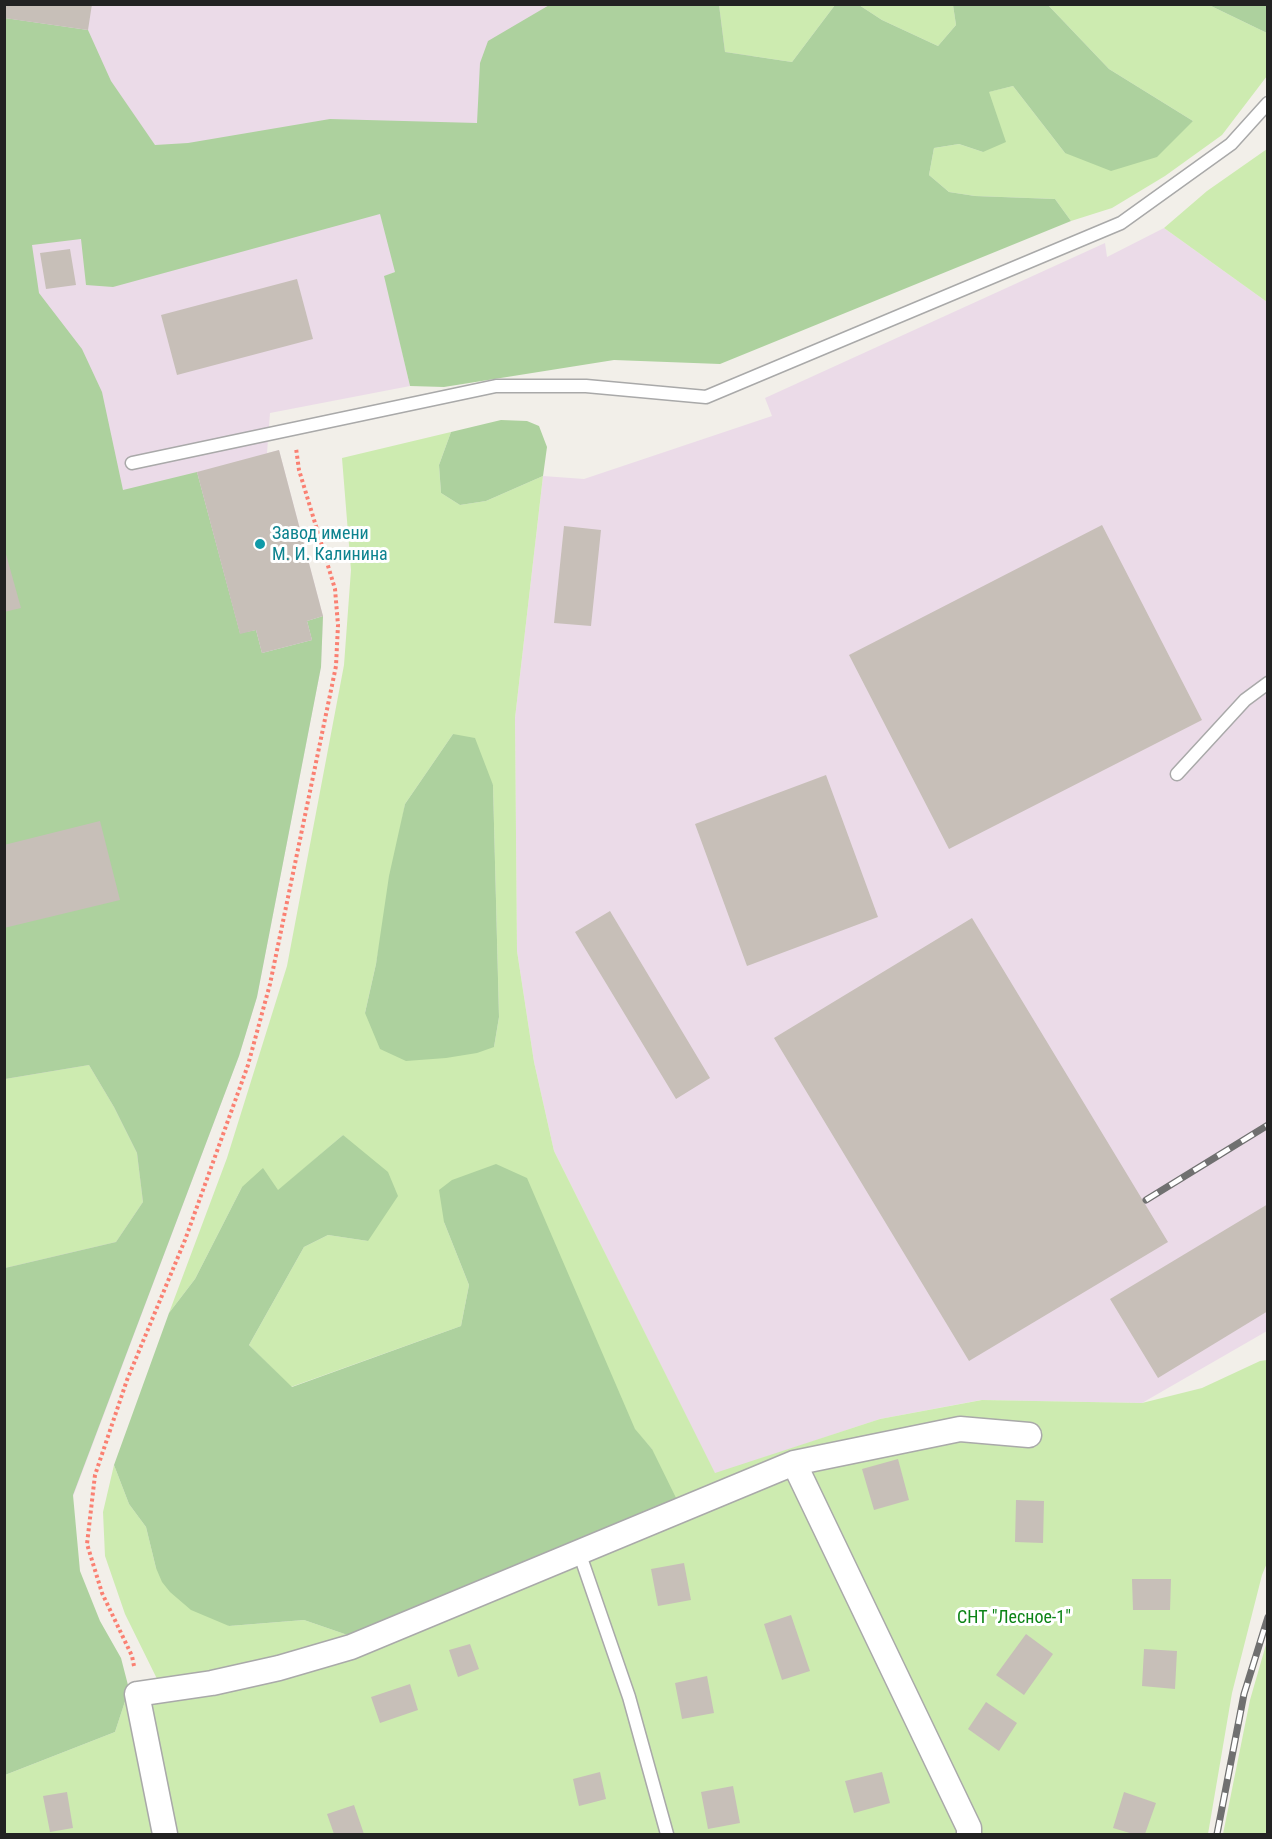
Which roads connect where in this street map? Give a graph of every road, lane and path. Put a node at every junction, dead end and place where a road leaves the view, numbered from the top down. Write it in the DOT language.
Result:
graph roads {
  1 [pos="1268,103"];
  2 [pos="293,430"];
  3 [pos="132,463"];
  4 [pos="1268,683"];
  5 [pos="1177,774"];
  6 [pos="1029,1435"];
  7 [pos="794,1463"];
  8 [pos="579,1552"];
  9 [pos="137,1694"];
  10 [pos="165,1834"];
  11 [pos="667,1834"];
  12 [pos="969,1834"];
  1 -- 2 [label="lane"];
  2 -- 3 [label="lane"];
  2 -- 9 [label="path"];
  4 -- 5 [label="lane"];
  6 -- 7 [label="street"];
  7 -- 8 [label="street"];
  7 -- 12 [label="street"];
  8 -- 9 [label="street"];
  8 -- 11 [label="lane"];
  9 -- 10 [label="street"];
}
